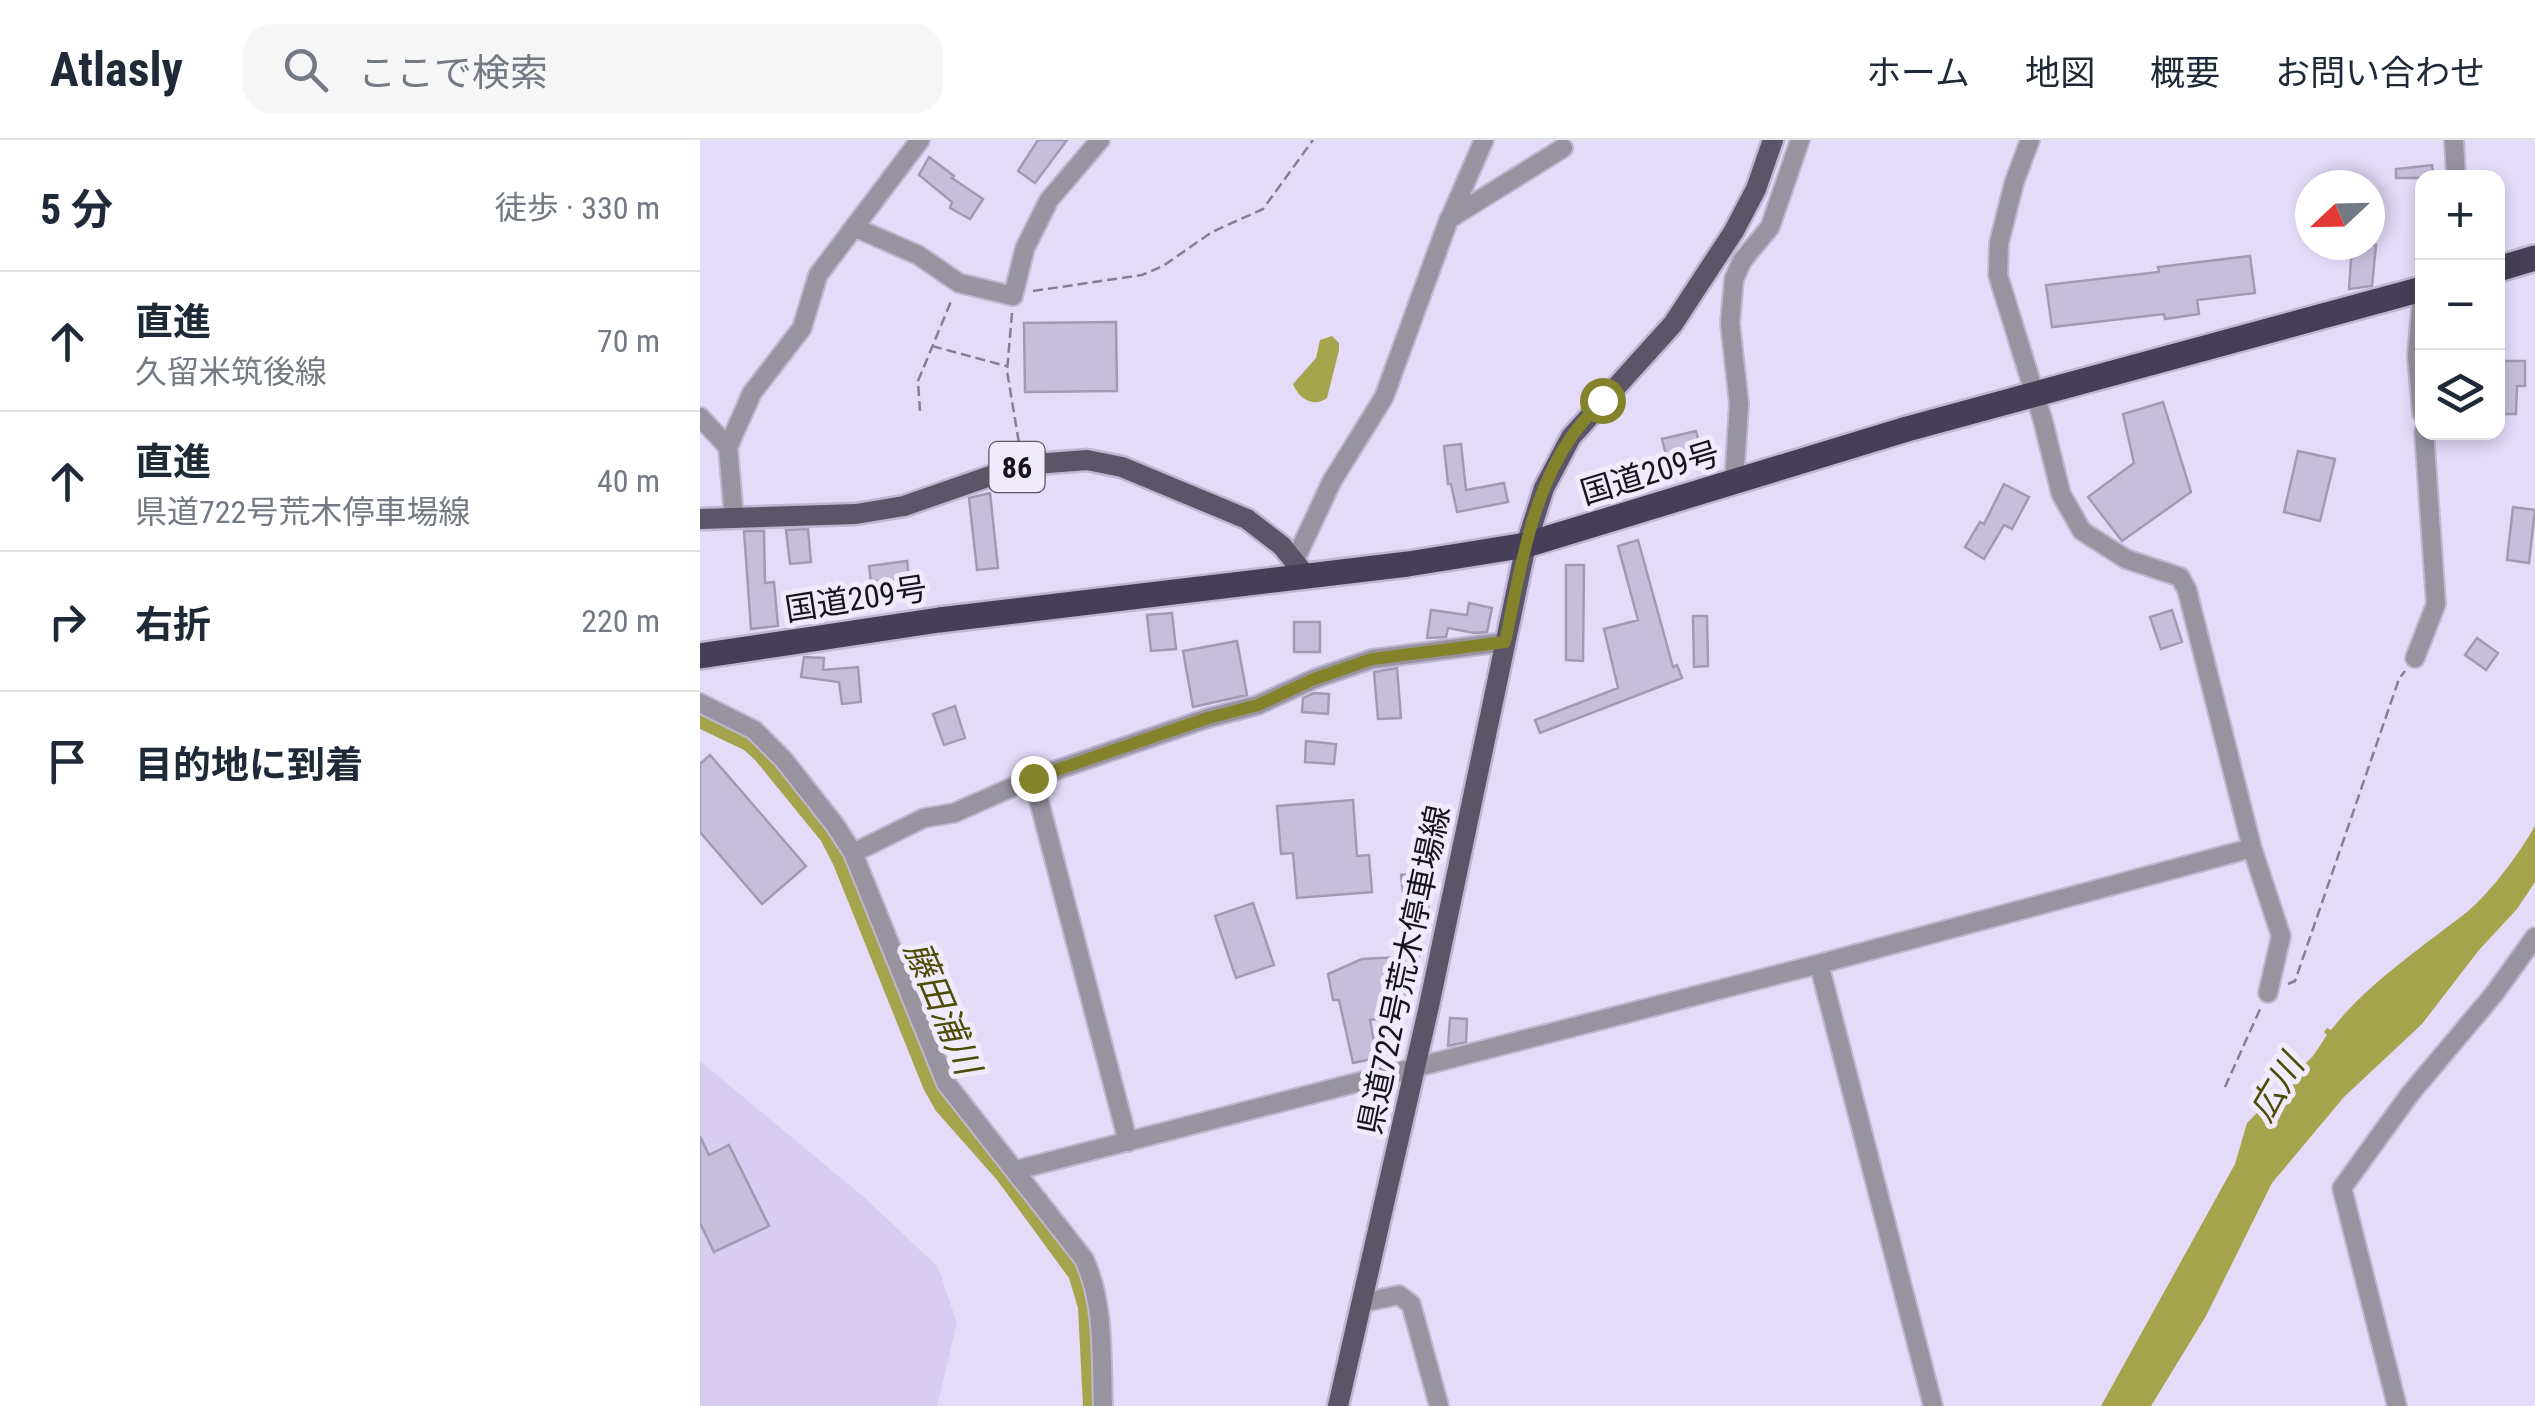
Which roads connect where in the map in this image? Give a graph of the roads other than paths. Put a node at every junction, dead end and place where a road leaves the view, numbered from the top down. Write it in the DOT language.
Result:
graph roads {
  1 [pos="920,140"];
  2 [pos="1100,140"];
  3 [pos="1484,140"];
  4 [pos="1773,140"];
  5 [pos="1800,140"];
  6 [pos="2030,140"];
  7 [pos="2454,140"];
  8 [pos="1563,148"];
  9 [pos="2456,170"];
  10 [pos="1450,219"];
  11 [pos="854,226"];
  12 [pos="2535,258"];
  13 [pos="2505,267"];
  14 [pos="2415,291"];
  15 [pos="2034,394"];
  16 [pos="700,417"];
  17 [pos="2425,440"];
  18 [pos="728,446"];
  19 [pos="1734,482"];
  20 [pos="734,518"];
  21 [pos="700,519"];
  22 [pos="1526,546"];
  23 [pos="1301,568"];
  24 [pos="1505,642"];
  25 [pos="700,656"];
  26 [pos="2415,658"];
  27 [pos="700,703"];
  28 [pos="1033,778"];
  29 [pos="2252,848"];
  30 [pos="852,853"];
  31 [pos="2535,936"];
  32 [pos="1819,964"];
  33 [pos="2268,993"];
  34 [pos="1414,1069"];
  35 [pos="1128,1142"];
  36 [pos="1016,1170"];
  37 [pos="1360,1303"];
  38 [pos="1103,1406"];
  39 [pos="1338,1406"];
  40 [pos="1439,1406"];
  41 [pos="1933,1406"];
  42 [pos="2397,1406"];
  1 -- 11 [label="street"];
  2 -- 11 [label="street"];
  3 -- 10 [label="street"];
  4 -- 22 [label="main road, 県道722号荒木停車場線"];
  5 -- 19 [label="street"];
  6 -- 15 [label="street"];
  7 -- 9 [label="street"];
  8 -- 10 [label="street"];
  10 -- 23 [label="street"];
  11 -- 18 [label="street"];
  12 -- 13 [label="highway"];
  14 -- 15 [label="highway, 国道209号"];
  15 -- 19 [label="highway, 国道209号"];
  15 -- 29 [label="street"];
  16 -- 18 [label="street"];
  17 -- 26 [label="street"];
  18 -- 20 [label="street"];
  19 -- 22 [label="highway, 国道209号"];
  20 -- 21 [label="main road, 86"];
  20 -- 23 [label="main road, 86"];
  22 -- 23 [label="highway, 国道209号"];
  22 -- 24 [label="main road, 県道722号荒木停車場線"];
  23 -- 25 [label="highway, 国道209号"];
  24 -- 28 [label="street"];
  24 -- 34 [label="main road, 県道722号荒木停車場線"];
  27 -- 30 [label="street"];
  28 -- 30 [label="street"];
  28 -- 35 [label="street"];
  29 -- 32 [label="street"];
  29 -- 33 [label="street"];
  30 -- 36 [label="street"];
  31 -- 42 [label="street"];
  32 -- 34 [label="street"];
  32 -- 41 [label="street"];
  34 -- 35 [label="street"];
  34 -- 37 [label="main road, 県道722号荒木停車場線"];
  35 -- 36 [label="street"];
  36 -- 38 [label="street"];
  37 -- 39 [label="main road, 県道722号荒木停車場線"];
  37 -- 40 [label="street"];
}
